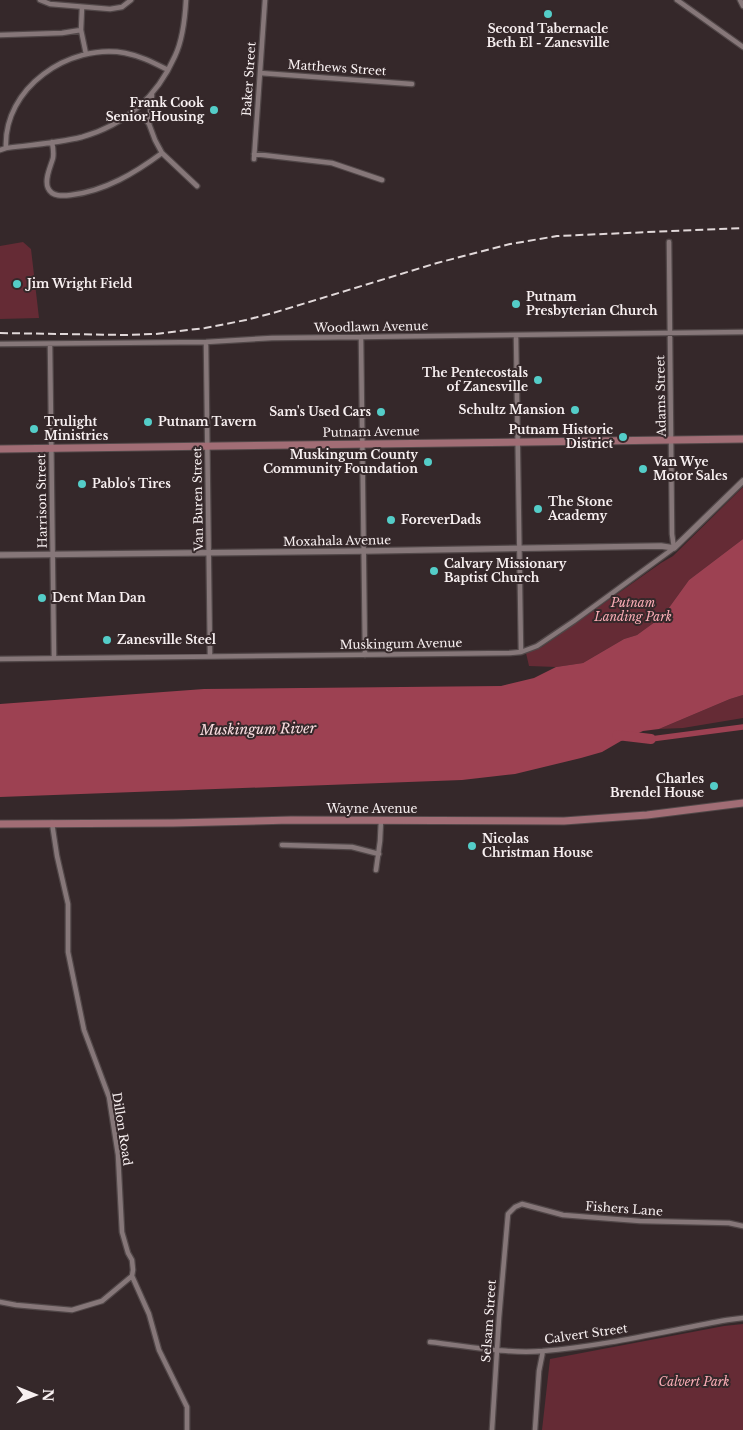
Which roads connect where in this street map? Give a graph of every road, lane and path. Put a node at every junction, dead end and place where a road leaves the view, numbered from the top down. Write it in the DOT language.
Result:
graph roads {
  1 [pos="40,0"];
  2 [pos="130,0"];
  3 [pos="186,0"];
  4 [pos="265,0"];
  5 [pos="677,0"];
  6 [pos="740,0"];
  7 [pos="743,6"];
  8 [pos="82,7"];
  9 [pos="81,30"];
  10 [pos="0,35"];
  11 [pos="743,47"];
  12 [pos="86,54"];
  13 [pos="168,70"];
  14 [pos="260,73"];
  15 [pos="412,84"];
  16 [pos="152,94"];
  17 [pos="132,114"];
  18 [pos="149,124"];
  19 [pos="52,142"];
  20 [pos="6,148"];
  21 [pos="0,150"];
  22 [pos="162,153"];
  23 [pos="382,180"];
  24 [pos="197,186"];
  25 [pos="669,242"];
  26 [pos="743,332"];
  27 [pos="670,333"];
  28 [pos="516,335"];
  29 [pos="361,337"];
  30 [pos="206,342"];
  31 [pos="0,344"];
  32 [pos="50,344"];
  33 [pos="743,438"];
  34 [pos="671,440"];
  35 [pos="518,442"];
  36 [pos="363,444"];
  37 [pos="207,446"];
  38 [pos="0,448"];
  39 [pos="51,448"];
  40 [pos="743,481"];
  41 [pos="519,548"];
  42 [pos="674,548"];
  43 [pos="364,552"];
  44 [pos="208,553"];
  45 [pos="53,554"];
  46 [pos="0,555"];
  47 [pos="521,652"];
  48 [pos="365,655"];
  49 [pos="210,656"];
  50 [pos="54,658"];
  51 [pos="0,659"];
  52 [pos="743,803"];
  53 [pos="382,820"];
  54 [pos="52,823"];
  55 [pos="0,824"];
  56 [pos="282,845"];
  57 [pos="379,854"];
  58 [pos="376,870"];
  59 [pos="508,1214"];
  60 [pos="743,1226"];
  61 [pos="132,1276"];
  62 [pos="0,1302"];
  63 [pos="743,1318"];
  64 [pos="430,1342"];
  65 [pos="497,1350"];
  66 [pos="543,1351"];
  67 [pos="187,1430"];
  68 [pos="492,1430"];
  69 [pos="535,1430"];
  1 -- 8 [label="street"];
  2 -- 8 [label="street"];
  3 -- 13 [label="street"];
  4 -- 14 [label="street, Baker Street"];
  5 -- 11 [label="street"];
  6 -- 7 [label="street"];
  8 -- 9 [label="street"];
  9 -- 10 [label="street"];
  9 -- 12 [label="street"];
  12 -- 13 [label="street"];
  12 -- 20 [label="street"];
  13 -- 16 [label="street"];
  14 -- 15 [label="street, Matthews Street"];
  14 -- 23 [label="street, Baker Street"];
  16 -- 17 [label="street"];
  16 -- 18 [label="street"];
  17 -- 18 [label="street"];
  17 -- 19 [label="street"];
  18 -- 22 [label="street"];
  19 -- 20 [label="street"];
  19 -- 22 [label="street"];
  20 -- 21 [label="street"];
  22 -- 24 [label="street"];
  25 -- 27 [label="street, Adams Street"];
  26 -- 27 [label="street, Woodlawn Avenue"];
  27 -- 28 [label="street, Woodlawn Avenue"];
  27 -- 34 [label="street, Adams Street"];
  28 -- 29 [label="street, Woodlawn Avenue"];
  28 -- 35 [label="street"];
  29 -- 30 [label="street, Woodlawn Avenue"];
  29 -- 36 [label="street"];
  30 -- 32 [label="street, Woodlawn Avenue"];
  30 -- 37 [label="street, Van Buren Street"];
  31 -- 32 [label="street, Woodlawn Avenue"];
  32 -- 39 [label="street, Harrison Street"];
  33 -- 34 [label="main road, Putnam Avenue"];
  34 -- 35 [label="main road, Putnam Avenue"];
  34 -- 42 [label="street, Adams Street"];
  35 -- 36 [label="main road, Putnam Avenue"];
  35 -- 41 [label="street"];
  36 -- 37 [label="main road, Putnam Avenue"];
  36 -- 43 [label="street"];
  37 -- 39 [label="main road, Putnam Avenue"];
  37 -- 44 [label="street, Van Buren Street"];
  38 -- 39 [label="main road, Putnam Avenue"];
  39 -- 45 [label="street, Harrison Street"];
  40 -- 42 [label="street, Muskingum Avenue"];
  41 -- 42 [label="street, Moxahala Avenue"];
  41 -- 43 [label="street, Moxahala Avenue"];
  41 -- 47 [label="street"];
  42 -- 47 [label="street, Muskingum Avenue"];
  43 -- 44 [label="street, Moxahala Avenue"];
  43 -- 48 [label="street"];
  44 -- 45 [label="street, Moxahala Avenue"];
  44 -- 49 [label="street, Van Buren Street"];
  45 -- 46 [label="street, Moxahala Avenue"];
  45 -- 50 [label="street, Harrison Street"];
  47 -- 48 [label="street, Muskingum Avenue"];
  48 -- 49 [label="street, Muskingum Avenue"];
  49 -- 50 [label="street, Muskingum Avenue"];
  50 -- 51 [label="street, Muskingum Avenue"];
  52 -- 53 [label="main road, Wayne Avenue"];
  53 -- 54 [label="main road, Wayne Avenue"];
  53 -- 57 [label="street"];
  54 -- 55 [label="main road, Wayne Avenue"];
  54 -- 61 [label="street, Dillon Road"];
  56 -- 57 [label="street"];
  57 -- 58 [label="street"];
  59 -- 60 [label="street, Fishers Lane"];
  59 -- 65 [label="street, Selsam Street"];
  61 -- 62 [label="street"];
  61 -- 67 [label="street, Dillon Road"];
  63 -- 66 [label="street, Calvert Street"];
  64 -- 65 [label="street, Calvert Street"];
  65 -- 66 [label="street, Calvert Street"];
  65 -- 68 [label="street, Selsam Street"];
  66 -- 69 [label="street"];
}
